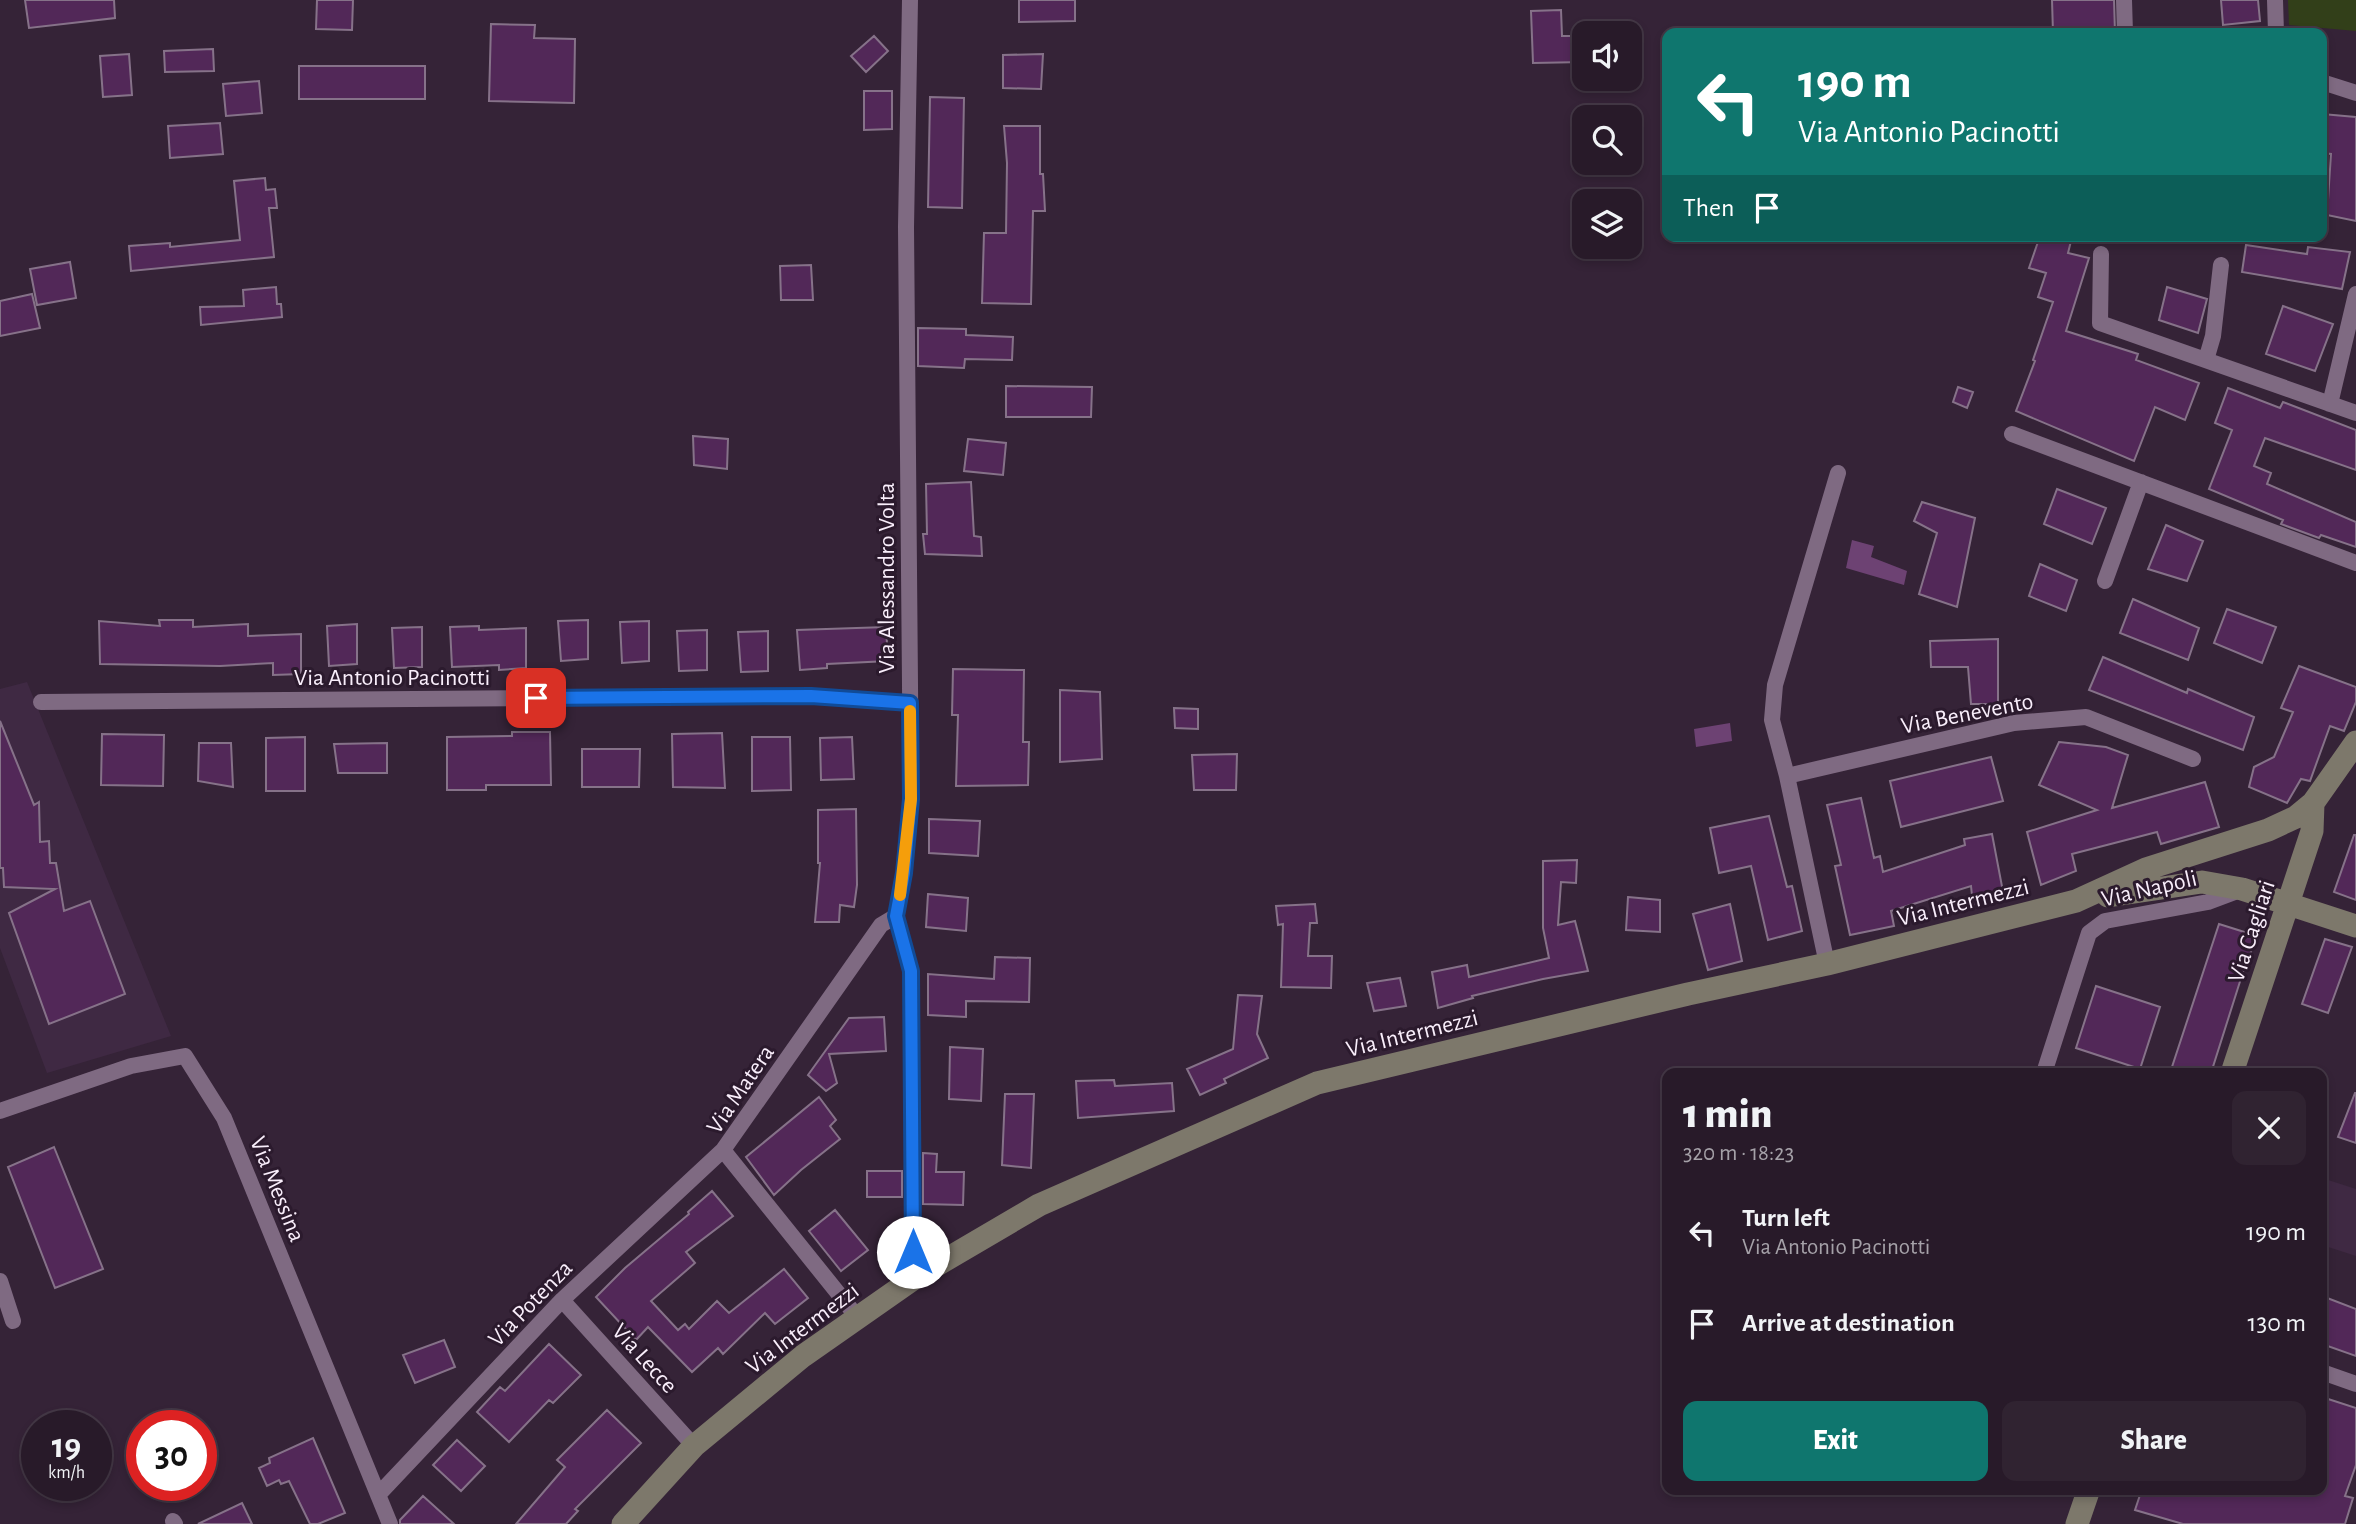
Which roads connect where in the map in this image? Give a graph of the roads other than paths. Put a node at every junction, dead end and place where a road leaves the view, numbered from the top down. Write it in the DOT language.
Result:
graph roads {
  1 [pos="910,0"];
  2 [pos="2124,0"];
  3 [pos="2275,0"];
  4 [pos="2125,28"];
  5 [pos="2276,28"];
  6 [pos="2327,84"];
  7 [pos="2356,93"];
  8 [pos="2101,254"];
  9 [pos="2221,264"];
  10 [pos="2356,294"];
  11 [pos="2206,360"];
  12 [pos="2330,404"];
  13 [pos="2356,413"];
  14 [pos="2012,434"];
  15 [pos="1838,472"];
  16 [pos="2141,482"];
  17 [pos="2356,563"];
  18 [pos="2105,581"];
  19 [pos="41,702"];
  20 [pos="910,703"];
  21 [pos="2356,742"];
  22 [pos="2193,759"];
  23 [pos="1787,776"];
  24 [pos="2313,803"];
  25 [pos="2242,889"];
  26 [pos="2076,901"];
  27 [pos="2288,902"];
  28 [pos="896,916"];
  29 [pos="2356,926"];
  30 [pos="1827,964"];
  31 [pos="2047,1068"];
  32 [pos="2234,1068"];
  33 [pos="0,1111"];
  34 [pos="723,1150"];
  35 [pos="913,1279"];
  36 [pos="0,1281"];
  37 [pos="562,1300"];
  38 [pos="858,1318"];
  39 [pos="13,1321"];
  40 [pos="2327,1374"];
  41 [pos="2356,1384"];
  42 [pos="694,1446"];
  43 [pos="378,1495"];
  44 [pos="2087,1495"];
  45 [pos="390,1524"];
  46 [pos="623,1524"];
  47 [pos="2077,1524"];
  1 -- 20 [label="street, Via Alessandro Volta"];
  2 -- 4 [label="street"];
  3 -- 5 [label="street"];
  6 -- 7 [label="street"];
  8 -- 11 [label="street"];
  9 -- 11 [label="street"];
  10 -- 12 [label="street"];
  11 -- 12 [label="street"];
  12 -- 13 [label="street"];
  14 -- 16 [label="street"];
  15 -- 23 [label="street"];
  16 -- 17 [label="street"];
  16 -- 18 [label="street"];
  19 -- 20 [label="street, Via Antonio Pacinotti"];
  20 -- 28 [label="street, Via Alessandro Volta"];
  21 -- 24 [label="street"];
  22 -- 23 [label="street, Via Benevento"];
  23 -- 30 [label="street"];
  24 -- 26 [label="street, Via Intermezzi"];
  24 -- 27 [label="street, Via Cagliari"];
  25 -- 26 [label="street, Via Napoli"];
  25 -- 27 [label="street, Via Napoli"];
  25 -- 31 [label="street, Via Napoli"];
  26 -- 30 [label="street, Via Intermezzi"];
  27 -- 29 [label="street, Via Napoli"];
  27 -- 32 [label="street, Via Cagliari"];
  28 -- 34 [label="street, Via Matera"];
  28 -- 35 [label="street, Via Alessandro Volta"];
  30 -- 35 [label="street, Via Intermezzi"];
  33 -- 43 [label="street, Via Messina"];
  34 -- 37 [label="street, Via Potenza"];
  34 -- 38 [label="street, Via Matera"];
  35 -- 38 [label="street, Via Intermezzi"];
  36 -- 39 [label="street"];
  37 -- 42 [label="street, Via Lecce"];
  37 -- 43 [label="street, Via Potenza"];
  38 -- 42 [label="street, Via Intermezzi"];
  40 -- 41 [label="street"];
  42 -- 46 [label="street, Via Intermezzi"];
  43 -- 45 [label="street, Via Messina"];
  44 -- 47 [label="street"];
}
